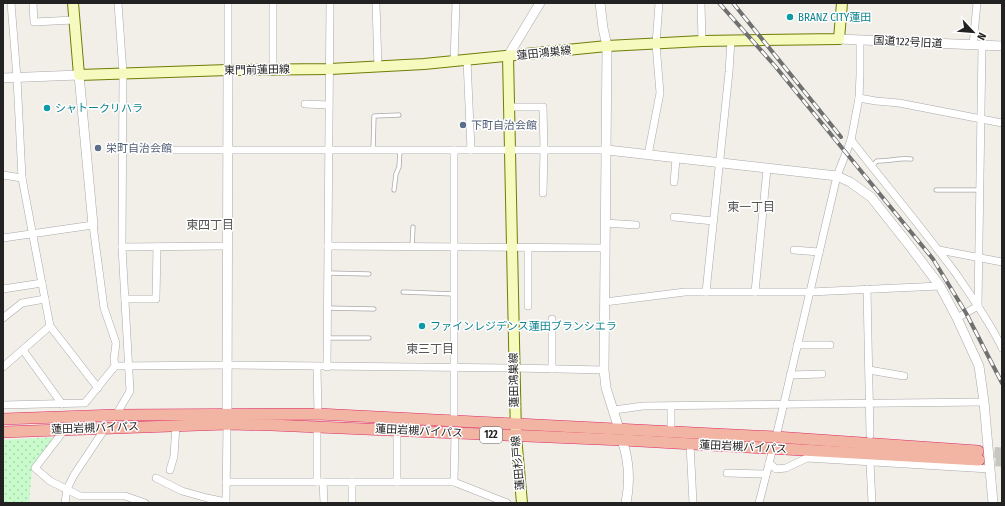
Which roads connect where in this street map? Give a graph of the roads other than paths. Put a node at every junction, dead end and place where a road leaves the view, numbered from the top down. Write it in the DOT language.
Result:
graph roads {
  1 [pos="11,3"];
  2 [pos="33,3"];
  3 [pos="73,3"];
  4 [pos="118,3"];
  5 [pos="228,3"];
  6 [pos="273,3"];
  7 [pos="330,3"];
  8 [pos="376,3"];
  9 [pos="456,3"];
  10 [pos="540,3"];
  11 [pos="600,3"];
  12 [pos="659,3"];
  13 [pos="701,3"];
  14 [pos="842,3"];
  15 [pos="977,3"];
  16 [pos="74,20"];
  17 [pos="839,39"];
  18 [pos="730,40"];
  19 [pos="860,40"];
  20 [pos="702,41"];
  21 [pos="656,44"];
  22 [pos="607,46"];
  23 [pos="978,46"];
  24 [pos="1002,46"];
  25 [pos="508,56"];
  26 [pos="467,60"];
  27 [pos="454,61"];
  28 [pos="378,67"];
  29 [pos="228,70"];
  30 [pos="273,70"];
  31 [pos="330,70"];
  32 [pos="123,73"];
  33 [pos="79,75"];
  34 [pos="3,78"];
  35 [pos="17,78"];
  36 [pos="859,98"];
  37 [pos="306,104"];
  38 [pos="329,105"];
  39 [pos="509,107"];
  40 [pos="399,115"];
  41 [pos="981,119"];
  42 [pos="1002,123"];
  43 [pos="851,140"];
  44 [pos="122,150"];
  45 [pos="228,150"];
  46 [pos="329,150"];
  47 [pos="373,150"];
  48 [pos="400,150"];
  49 [pos="454,150"];
  50 [pos="471,150"];
  51 [pos="510,150"];
  52 [pos="544,150"];
  53 [pos="607,150"];
  54 [pos="648,155"];
  55 [pos="676,159"];
  56 [pos="910,159"];
  57 [pos="719,164"];
  58 [pos="872,166"];
  59 [pos="768,169"];
  60 [pos="3,175"];
  61 [pos="837,176"];
  62 [pos="22,178"];
  63 [pos="674,182"];
  64 [pos="394,190"];
  65 [pos="936,190"];
  66 [pos="979,190"];
  67 [pos="544,193"];
  68 [pos="674,217"];
  69 [pos="713,221"];
  70 [pos="605,223"];
  71 [pos="93,225"];
  72 [pos="636,225"];
  73 [pos="413,227"];
  74 [pos="33,234"];
  75 [pos="3,238"];
  76 [pos="227,246"];
  77 [pos="328,246"];
  78 [pos="122,247"];
  79 [pos="157,247"];
  80 [pos="412,247"];
  81 [pos="454,247"];
  82 [pos="512,248"];
  83 [pos="528,248"];
  84 [pos="605,248"];
  85 [pos="794,250"];
  86 [pos="939,250"];
  87 [pos="819,252"];
  88 [pos="979,258"];
  89 [pos="1002,262"];
  90 [pos="328,273"];
  91 [pos="369,274"];
  92 [pos="42,283"];
  93 [pos="940,286"];
  94 [pos="3,289"];
  95 [pos="867,289"];
  96 [pos="403,292"];
  97 [pos="706,292"];
  98 [pos="755,292"];
  99 [pos="810,292"];
  100 [pos="454,294"];
  101 [pos="45,299"];
  102 [pos="125,299"];
  103 [pos="605,302"];
  104 [pos="528,306"];
  105 [pos="978,306"];
  106 [pos="327,308"];
  107 [pos="374,309"];
  108 [pos="3,318"];
  109 [pos="957,318"];
  110 [pos="552,319"];
  111 [pos="50,326"];
  112 [pos="327,338"];
  113 [pos="369,338"];
  114 [pos="797,345"];
  115 [pos="830,345"];
  116 [pos="1002,348"];
  117 [pos="23,350"];
  118 [pos="227,365"];
  119 [pos="115,366"];
  120 [pos="128,366"];
  121 [pos="3,367"];
  122 [pos="317,367"];
  123 [pos="327,367"];
  124 [pos="454,368"];
  125 [pos="514,368"];
  126 [pos="552,369"];
  127 [pos="604,370"];
  128 [pos="869,370"];
  129 [pos="822,374"];
  130 [pos="790,375"];
  131 [pos="904,376"];
  132 [pos="98,388"];
  133 [pos="984,402"];
  134 [pos="62,404"];
  135 [pos="869,404"];
  136 [pos="3,405"];
  137 [pos="782,405"];
  138 [pos="671,406"];
  139 [pos="614,410"];
  140 [pos="318,414"];
  141 [pos="116,415"];
  142 [pos="3,419"];
  143 [pos="227,419"];
  144 [pos="454,421"];
  145 [pos="516,424"];
  146 [pos="176,426"];
  147 [pos="317,426"];
  148 [pos="106,428"];
  149 [pos="66,429"];
  150 [pos="397,429"];
  151 [pos="619,429"];
  152 [pos="3,432"];
  153 [pos="671,432"];
  154 [pos="455,433"];
  155 [pos="870,435"];
  156 [pos="516,436"];
  157 [pos="776,437"];
  158 [pos="622,440"];
  159 [pos="690,444"];
  160 [pos="773,448"];
  161 [pos="769,463"];
  162 [pos="870,463"];
  163 [pos="989,469"];
  164 [pos="170,470"];
  165 [pos="727,473"];
  166 [pos="766,474"];
  167 [pos="156,478"];
  168 [pos="226,482"];
  169 [pos="320,482"];
  170 [pos="352,482"];
  171 [pos="397,482"];
  172 [pos="454,482"];
  173 [pos="67,489"];
  174 [pos="226,502"];
  175 [pos="65,503"];
  176 [pos="145,503"];
  177 [pos="324,503"];
  178 [pos="352,503"];
  179 [pos="507,503"];
  180 [pos="522,503"];
  181 [pos="626,503"];
  182 [pos="693,503"];
  183 [pos="759,503"];
  184 [pos="872,503"];
  185 [pos="993,503"];
  1 -- 35 [label="street"];
  2 -- 16 [label="street"];
  3 -- 16 [label="main road"];
  4 -- 32 [label="street"];
  5 -- 29 [label="street"];
  6 -- 30 [label="street"];
  7 -- 31 [label="street"];
  8 -- 28 [label="street"];
  9 -- 27 [label="street"];
  10 -- 25 [label="street"];
  11 -- 22 [label="street"];
  12 -- 21 [label="street"];
  13 -- 20 [label="street"];
  14 -- 17 [label="main road"];
  15 -- 23 [label="street"];
  16 -- 33 [label="main road"];
  17 -- 18 [label="main road, 蓮田鴻巣線"];
  17 -- 19 [label="street, 国道122号旧道"];
  18 -- 20 [label="main road, 蓮田鴻巣線"];
  18 -- 57 [label="street"];
  19 -- 23 [label="street, 国道122号旧道"];
  19 -- 36 [label="street"];
  20 -- 21 [label="main road, 蓮田鴻巣線"];
  21 -- 22 [label="main road, 蓮田鴻巣線"];
  21 -- 54 [label="street"];
  22 -- 25 [label="main road, 蓮田鴻巣線"];
  22 -- 53 [label="street"];
  23 -- 24 [label="street, 国道122号旧道"];
  23 -- 41 [label="street"];
  25 -- 26 [label="main road, 東門前蓮田線"];
  25 -- 39 [label="main road, 蓮田鴻巣線"];
  26 -- 27 [label="main road, 東門前蓮田線"];
  26 -- 50 [label="street"];
  27 -- 28 [label="main road, 東門前蓮田線"];
  28 -- 31 [label="main road, 東門前蓮田線"];
  29 -- 30 [label="main road, 東門前蓮田線"];
  29 -- 32 [label="main road, 東門前蓮田線"];
  29 -- 45 [label="street"];
  30 -- 31 [label="main road, 東門前蓮田線"];
  31 -- 38 [label="street"];
  32 -- 33 [label="main road, 東門前蓮田線"];
  32 -- 44 [label="street"];
  33 -- 35 [label="street"];
  33 -- 71 [label="street"];
  34 -- 35 [label="street"];
  35 -- 62 [label="street"];
  36 -- 41 [label="street"];
  36 -- 43 [label="street"];
  37 -- 38 [label="street"];
  38 -- 46 [label="street"];
  39 -- 51 [label="main road, 蓮田鴻巣線"];
  39 -- 52 [label="street"];
  40 -- 47 [label="lane"];
  41 -- 42 [label="street"];
  41 -- 66 [label="street"];
  43 -- 58 [label="street"];
  43 -- 61 [label="street"];
  44 -- 45 [label="street"];
  44 -- 78 [label="street"];
  45 -- 46 [label="street"];
  45 -- 76 [label="street"];
  46 -- 47 [label="street"];
  46 -- 77 [label="street"];
  47 -- 48 [label="street"];
  48 -- 49 [label="street"];
  48 -- 64 [label="lane"];
  49 -- 50 [label="street"];
  49 -- 81 [label="street"];
  50 -- 51 [label="street"];
  51 -- 52 [label="street"];
  51 -- 82 [label="main road, 蓮田鴻巣線"];
  52 -- 53 [label="street"];
  52 -- 67 [label="street"];
  53 -- 54 [label="street"];
  53 -- 70 [label="street"];
  54 -- 55 [label="street"];
  55 -- 57 [label="street"];
  55 -- 63 [label="street"];
  56 -- 58 [label="lane"];
  57 -- 59 [label="street"];
  57 -- 69 [label="street"];
  58 -- 86 [label="street"];
  59 -- 61 [label="street"];
  59 -- 98 [label="street"];
  60 -- 62 [label="street"];
  61 -- 87 [label="street"];
  61 -- 93 [label="street"];
  62 -- 74 [label="street"];
  65 -- 66 [label="lane"];
  66 -- 88 [label="street"];
  68 -- 69 [label="street"];
  69 -- 97 [label="street"];
  70 -- 72 [label="street"];
  70 -- 84 [label="street"];
  71 -- 74 [label="street"];
  71 -- 119 [label="street"];
  73 -- 80 [label="lane"];
  74 -- 75 [label="street"];
  74 -- 92 [label="street"];
  76 -- 79 [label="street"];
  76 -- 118 [label="street"];
  77 -- 80 [label="street"];
  77 -- 90 [label="street"];
  78 -- 79 [label="street"];
  78 -- 102 [label="street"];
  79 -- 102 [label="street"];
  80 -- 81 [label="street"];
  81 -- 82 [label="street"];
  81 -- 100 [label="street"];
  82 -- 83 [label="street"];
  82 -- 125 [label="main road, 蓮田鴻巣線"];
  83 -- 84 [label="street"];
  83 -- 104 [label="street"];
  84 -- 103 [label="street"];
  85 -- 87 [label="street"];
  86 -- 88 [label="street"];
  86 -- 105 [label="street"];
  87 -- 99 [label="street"];
  88 -- 89 [label="street"];
  88 -- 105 [label="street"];
  90 -- 91 [label="lane"];
  90 -- 106 [label="street"];
  92 -- 94 [label="street"];
  92 -- 101 [label="street"];
  93 -- 95 [label="street"];
  93 -- 109 [label="street"];
  95 -- 99 [label="street"];
  95 -- 128 [label="street"];
  96 -- 100 [label="lane"];
  97 -- 98 [label="street"];
  97 -- 103 [label="street"];
  98 -- 99 [label="street"];
  99 -- 114 [label="street"];
  100 -- 124 [label="street"];
  101 -- 108 [label="street"];
  101 -- 111 [label="street"];
  102 -- 120 [label="street"];
  103 -- 127 [label="street"];
  105 -- 109 [label="street"];
  105 -- 116 [label="street"];
  106 -- 107 [label="lane"];
  106 -- 112 [label="street"];
  109 -- 133 [label="street"];
  110 -- 126 [label="street"];
  111 -- 117 [label="street"];
  111 -- 132 [label="street"];
  112 -- 113 [label="lane"];
  112 -- 123 [label="street"];
  114 -- 115 [label="street"];
  114 -- 130 [label="street"];
  117 -- 121 [label="street"];
  117 -- 134 [label="street"];
  118 -- 120 [label="street"];
  118 -- 122 [label="street"];
  118 -- 143 [label="street"];
  119 -- 120 [label="street"];
  119 -- 132 [label="street"];
  120 -- 141 [label="street"];
  122 -- 123 [label="street"];
  122 -- 140 [label="street"];
  123 -- 124 [label="street"];
  124 -- 125 [label="street"];
  124 -- 144 [label="street"];
  125 -- 126 [label="street"];
  125 -- 145 [label="main road, 蓮田鴻巣線"];
  126 -- 127 [label="street"];
  127 -- 139 [label="street"];
  128 -- 131 [label="street"];
  128 -- 135 [label="street"];
  129 -- 130 [label="street"];
  130 -- 137 [label="street"];
  132 -- 134 [label="street"];
  133 -- 135 [label="street"];
  133 -- 163 [label="street"];
  134 -- 136 [label="street"];
  135 -- 137 [label="street"];
  135 -- 155 [label="street"];
  137 -- 138 [label="street"];
  137 -- 157 [label="street"];
  138 -- 139 [label="street"];
  138 -- 153 [label="street"];
  139 -- 151 [label="street"];
  140 -- 143 [label="highway, 蓮田岩槻バイパス / 122"];
  140 -- 144 [label="highway, 蓮田岩槻バイパス / 122"];
  141 -- 142 [label="highway, 蓮田岩槻バイパス / 122"];
  141 -- 143 [label="highway, 蓮田岩槻バイパス / 122"];
  143 -- 146 [label="highway, 蓮田岩槻バイパス / 122"];
  143 -- 147 [label="highway, 蓮田岩槻バイパス / 122"];
  143 -- 168 [label="street"];
  144 -- 145 [label="highway, 蓮田岩槻バイパス / 122"];
  145 -- 151 [label="highway, 蓮田岩槻バイパス / 122"];
  145 -- 156 [label="main road, 蓮田杉戸線"];
  146 -- 148 [label="highway, 蓮田岩槻バイパス / 122"];
  146 -- 164 [label="street"];
  147 -- 150 [label="highway, 蓮田岩槻バイパス / 122"];
  147 -- 169 [label="street"];
  148 -- 149 [label="highway, 蓮田岩槻バイパス / 122"];
  148 -- 173 [label="street"];
  149 -- 152 [label="highway, 蓮田岩槻バイパス / 122"];
  149 -- 173 [label="street"];
  150 -- 154 [label="highway, 蓮田岩槻バイパス / 122"];
  150 -- 171 [label="street"];
  151 -- 153 [label="highway, 蓮田岩槻バイパス / 122"];
  153 -- 157 [label="highway, 蓮田岩槻バイパス / 122"];
  154 -- 156 [label="highway, 蓮田岩槻バイパス / 122"];
  154 -- 172 [label="street"];
  156 -- 158 [label="highway, 蓮田岩槻バイパス / 122"];
  156 -- 180 [label="main road, 蓮田杉戸線"];
  157 -- 160 [label="highway, 蓮田岩槻バイパス / 122"];
  158 -- 159 [label="highway, 蓮田岩槻バイパス / 122"];
  158 -- 181 [label="street"];
  159 -- 160 [label="highway, 蓮田岩槻バイパス / 122"];
  159 -- 182 [label="street"];
  160 -- 161 [label="street"];
  161 -- 162 [label="street"];
  161 -- 166 [label="street"];
  162 -- 163 [label="street"];
  162 -- 184 [label="street"];
  163 -- 185 [label="street"];
  165 -- 166 [label="street"];
  166 -- 183 [label="street"];
  167 -- 174 [label="street"];
  168 -- 169 [label="street"];
  168 -- 174 [label="street"];
  169 -- 170 [label="street"];
  169 -- 177 [label="street"];
  170 -- 171 [label="street"];
  170 -- 178 [label="street"];
  171 -- 172 [label="street"];
  172 -- 179 [label="street"];
  173 -- 175 [label="street"];
  173 -- 176 [label="street"];
}
